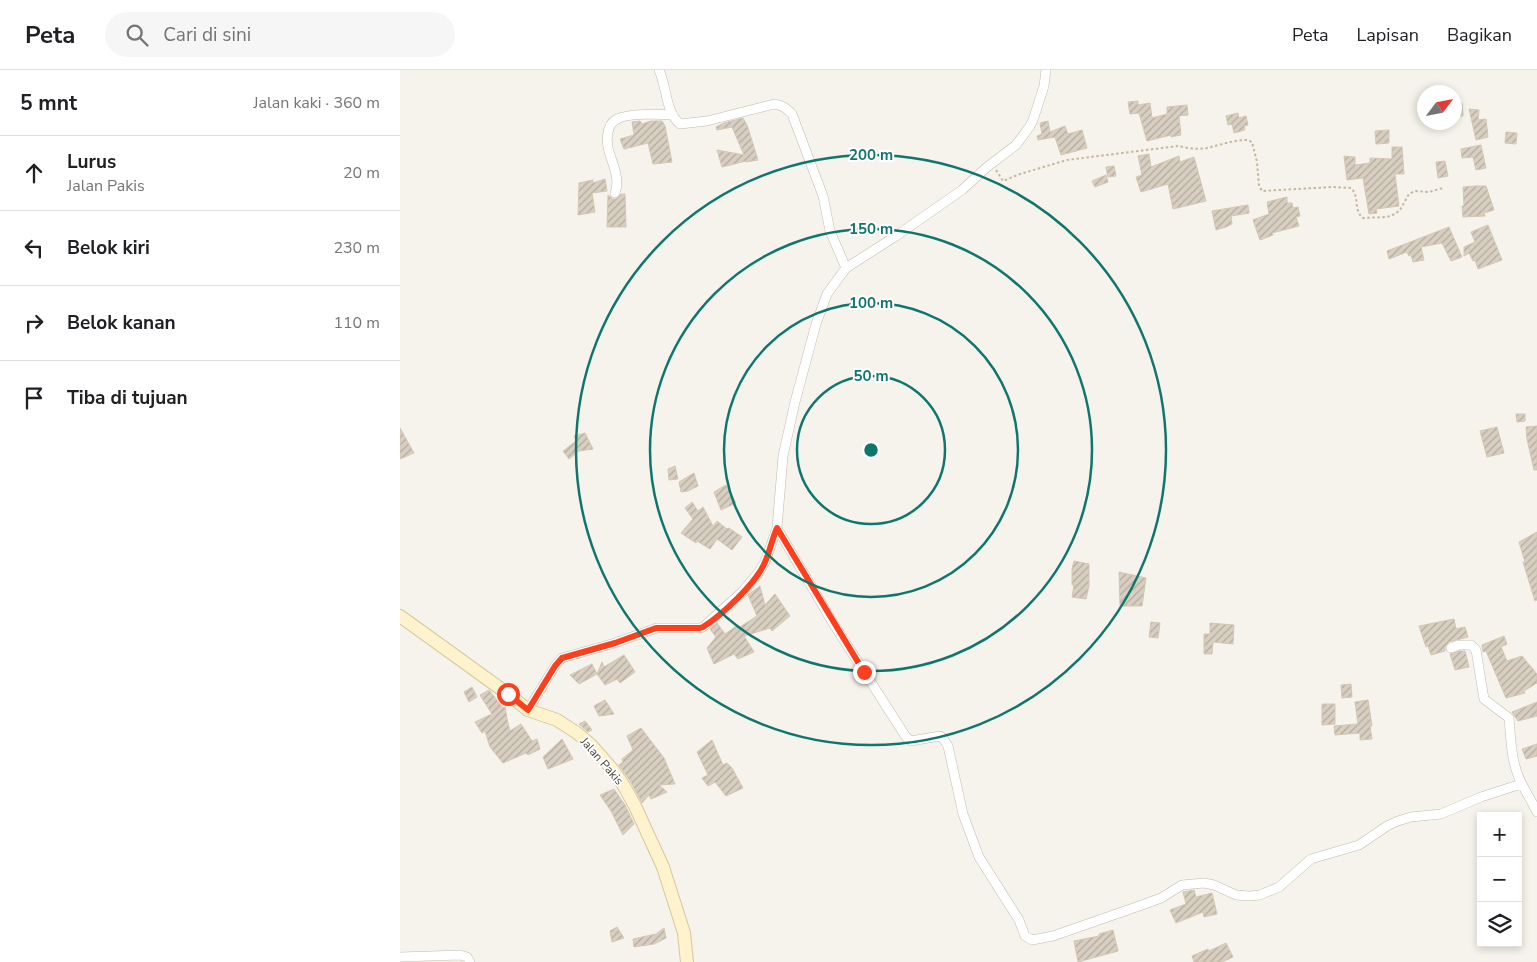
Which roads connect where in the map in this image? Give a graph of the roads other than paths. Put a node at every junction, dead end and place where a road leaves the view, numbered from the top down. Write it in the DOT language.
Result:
graph roads {
  1 [pos="659,70"];
  2 [pos="1046,70"];
  3 [pos="672,115"];
  4 [pos="615,193"];
  5 [pos="846,268"];
  6 [pos="777,528"];
  7 [pos="400,616"];
  8 [pos="1451,648"];
  9 [pos="528,710"];
  10 [pos="1521,784"];
  11 [pos="1537,812"];
  12 [pos="400,957"];
  13 [pos="470,962"];
  14 [pos="687,962"];
  1 -- 3 [label="street"];
  2 -- 5 [label="street"];
  3 -- 4 [label="street"];
  3 -- 5 [label="street"];
  5 -- 6 [label="street"];
  6 -- 9 [label="street"];
  6 -- 10 [label="street"];
  7 -- 9 [label="street, Jalan Pakis"];
  8 -- 10 [label="street"];
  9 -- 14 [label="street, Jalan Pakis"];
  10 -- 11 [label="street"];
  12 -- 13 [label="street"];
}
